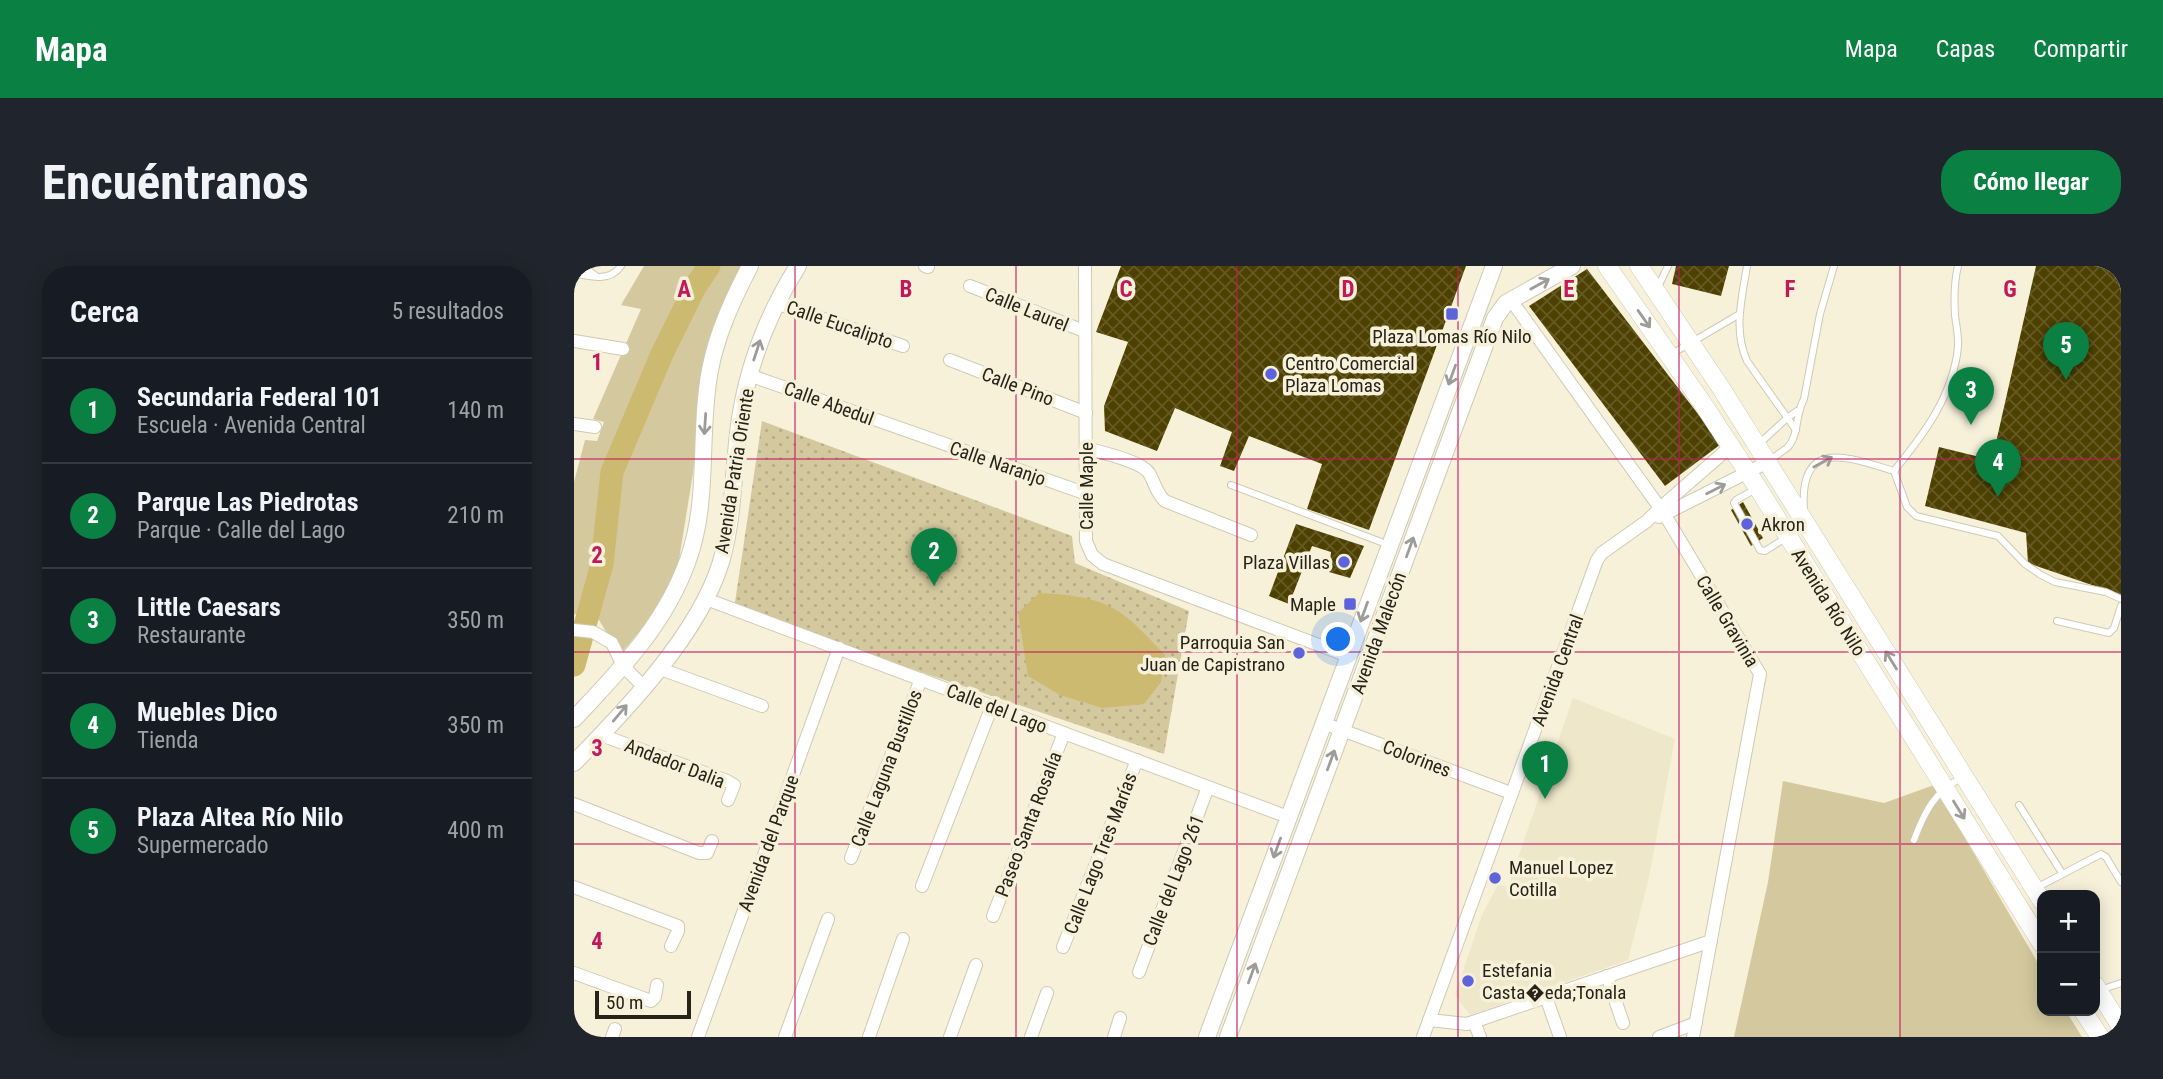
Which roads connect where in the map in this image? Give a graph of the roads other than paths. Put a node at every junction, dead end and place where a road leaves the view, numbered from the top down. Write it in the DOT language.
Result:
graph roads {
  1 [pos="582,266"];
  2 [pos="621,266"];
  3 [pos="750,266"];
  4 [pos="798,266"];
  5 [pos="1085,266"];
  6 [pos="1493,266"];
  7 [pos="1572,266"];
  8 [pos="1607,266"];
  9 [pos="1640,266"];
  10 [pos="1668,266"];
  11 [pos="1747,266"];
  12 [pos="1834,266"];
  13 [pos="1958,266"];
  14 [pos="574,273"];
  15 [pos="598,277"];
  16 [pos="970,286"];
  17 [pos="1656,290"];
  18 [pos="1511,300"];
  19 [pos="776,303"];
  20 [pos="1738,315"];
  21 [pos="1084,331"];
  22 [pos="574,341"];
  23 [pos="1691,342"];
  24 [pos="903,346"];
  25 [pos="623,349"];
  26 [pos="1670,355"];
  27 [pos="950,360"];
  28 [pos="749,375"];
  29 [pos="1721,388"];
  30 [pos="1701,401"];
  31 [pos="1797,411"];
  32 [pos="1086,413"];
  33 [pos="1787,418"];
  34 [pos="574,424"];
  35 [pos="595,427"];
  36 [pos="1796,430"];
  37 [pos="909,432"];
  38 [pos="1757,446"];
  39 [pos="1730,447"];
  40 [pos="1086,448"];
  41 [pos="1768,462"];
  42 [pos="1894,471"];
  43 [pos="1748,473"];
  44 [pos="1231,485"];
  45 [pos="1758,488"];
  46 [pos="1087,494"];
  47 [pos="1662,512"];
  48 [pos="1805,521"];
  49 [pos="1251,535"];
  50 [pos="1817,541"];
  51 [pos="1792,543"];
  52 [pos="1389,545"];
  53 [pos="706,599"];
  54 [pos="2121,599"];
  55 [pos="2121,606"];
  56 [pos="2057,621"];
  57 [pos="574,630"];
  58 [pos="839,648"];
  59 [pos="1348,656"];
  60 [pos="623,666"];
  61 [pos="658,668"];
  62 [pos="921,679"];
  63 [pos="643,686"];
  64 [pos="762,706"];
  65 [pos="992,706"];
  66 [pos="574,719"];
  67 [pos="1323,723"];
  68 [pos="1342,730"];
  69 [pos="1064,733"];
  70 [pos="601,735"];
  71 [pos="1136,760"];
  72 [pos="574,764"];
  73 [pos="1964,776"];
  74 [pos="1945,786"];
  75 [pos="1208,787"];
  76 [pos="1511,793"];
  77 [pos="728,800"];
  78 [pos="574,804"];
  79 [pos="2020,805"];
  80 [pos="1288,817"];
  81 [pos="1914,840"];
  82 [pos="712,841"];
  83 [pos="851,858"];
  84 [pos="2062,873"];
  85 [pos="2121,882"];
  86 [pos="574,887"];
  87 [pos="922,887"];
  88 [pos="2043,890"];
  89 [pos="2037,893"];
  90 [pos="993,916"];
  91 [pos="828,919"];
  92 [pos="2037,936"];
  93 [pos="903,939"];
  94 [pos="1711,941"];
  95 [pos="671,946"];
  96 [pos="1063,947"];
  97 [pos="976,965"];
  98 [pos="1139,972"];
  99 [pos="574,973"];
  100 [pos="1607,976"];
  101 [pos="2121,983"];
  102 [pos="657,985"];
  103 [pos="2100,986"];
  104 [pos="2100,992"];
  105 [pos="1047,993"];
  106 [pos="1546,997"];
  107 [pos="2086,1016"];
  108 [pos="1121,1018"];
  109 [pos="1429,1020"];
  110 [pos="1474,1022"];
  111 [pos="1623,1023"];
  112 [pos="1696,1023"];
  113 [pos="2121,1027"];
  114 [pos="698,1037"];
  115 [pos="785,1037"];
  116 [pos="869,1037"];
  117 [pos="950,1037"];
  118 [pos="1031,1037"];
  119 [pos="1114,1037"];
  120 [pos="1206,1037"];
  121 [pos="1228,1037"];
  122 [pos="1423,1037"];
  123 [pos="1480,1037"];
  124 [pos="1560,1037"];
  125 [pos="1659,1037"];
  126 [pos="1693,1037"];
  127 [pos="2100,1037"];
  1 -- 15 [label="lane"];
  2 -- 15 [label="lane"];
  3 -- 60 [label="street, Avenida Patria Oriente, one-way"];
  4 -- 19 [label="street, Avenida Patria Oriente"];
  5 -- 21 [label="street, Calle Maple"];
  6 -- 52 [label="street, Avenida Malecón, one-way"];
  18 -- 7 [label="street, Avenida Malecón, one-way"];
  8 -- 26 [label="main road, Avenida Río Nilo, one-way"];
  9 -- 17 [label="main road, Avenida Río Nilo"];
  10 -- 17 [label="lane"];
  11 -- 20 [label="lane"];
  12 -- 31 [label="lane"];
  13 -- 42 [label="lane"];
  14 -- 15 [label="lane"];
  16 -- 21 [label="street, Calle Laurel"];
  17 -- 23 [label="main road, Avenida Río Nilo"];
  18 -- 47 [label="street, Calle Gravinia"];
  68 -- 18 [label="street, Avenida Malecón, one-way"];
  19 -- 24 [label="street, Calle Eucalipto"];
  28 -- 19 [label="street, Avenida Patria Oriente, one-way"];
  20 -- 23 [label="lane"];
  20 -- 33 [label="lane"];
  21 -- 32 [label="street, Calle Maple"];
  22 -- 25 [label="street"];
  23 -- 26 [label="lane"];
  23 -- 29 [label="main road, Avenida Río Nilo"];
  26 -- 30 [label="main road, Avenida Río Nilo"];
  27 -- 32 [label="street, Calle Pino"];
  28 -- 37 [label="street, Calle Abedul"];
  28 -- 53 [label="street, Avenida Patria Oriente"];
  29 -- 30 [label="main road"];
  29 -- 38 [label="main road, Avenida Río Nilo"];
  30 -- 39 [label="main road, Avenida Río Nilo"];
  31 -- 33 [label="lane"];
  31 -- 36 [label="lane"];
  32 -- 40 [label="street, Calle Maple"];
  33 -- 36 [label="lane"];
  33 -- 38 [label="lane"];
  34 -- 35 [label="street"];
  36 -- 41 [label="lane"];
  37 -- 46 [label="street, Calle Naranjo"];
  38 -- 41 [label="main road, Avenida Río Nilo"];
  39 -- 43 [label="main road, Avenida Río Nilo"];
  39 -- 47 [label="street, Avenida Central"];
  40 -- 46 [label="street, Calle Maple"];
  40 -- 49 [label="street"];
  41 -- 43 [label="street, Avenida Central"];
  41 -- 48 [label="main road, Avenida Río Nilo"];
  48 -- 42 [label="lane, one-way"];
  42 -- 54 [label="lane"];
  43 -- 45 [label="main road, Avenida Río Nilo"];
  47 -- 43 [label="street, Avenida Central, one-way"];
  44 -- 52 [label="lane"];
  45 -- 51 [label="main road, Avenida Río Nilo"];
  45 -- 51 [label="lane"];
  46 -- 59 [label="street, Calle Maple"];
  47 -- 76 [label="street, Avenida Central"];
  47 -- 94 [label="street, Calle Gravinia"];
  48 -- 50 [label="main road, Avenida Río Nilo"];
  50 -- 51 [label="main road"];
  73 -- 50 [label="main road, Avenida Río Nilo, one-way"];
  51 -- 74 [label="main road, Avenida Río Nilo"];
  52 -- 59 [label="street, Avenida Malecón, one-way"];
  53 -- 58 [label="street, Calle del Lago"];
  53 -- 61 [label="street, Avenida Patria Oriente"];
  55 -- 56 [label="lane"];
  57 -- 60 [label="street"];
  58 -- 62 [label="street, Calle del Lago"];
  58 -- 114 [label="street, Avenida del Parque"];
  59 -- 67 [label="street, Avenida Malecón"];
  60 -- 63 [label="street"];
  60 -- 66 [label="street, Avenida Patria Oriente"];
  61 -- 63 [label="street, Avenida Patria Oriente"];
  61 -- 64 [label="street"];
  62 -- 65 [label="street, Calle del Lago"];
  62 -- 83 [label="street, Calle Laguna Bustillos"];
  70 -- 63 [label="street, Avenida Patria Oriente, one-way"];
  65 -- 69 [label="street, Calle del Lago"];
  65 -- 87 [label="street"];
  67 -- 68 [label="street, Colorines"];
  67 -- 80 [label="street, Avenida Malecón"];
  68 -- 76 [label="street, Colorines"];
  121 -- 68 [label="street, Avenida Malecón, one-way"];
  69 -- 71 [label="street, Calle del Lago"];
  69 -- 90 [label="street, Paseo Santa Rosalía"];
  70 -- 72 [label="street, Avenida Patria Oriente"];
  70 -- 77 [label="street, Andador Dalia"];
  71 -- 75 [label="street, Calle del Lago"];
  71 -- 96 [label="street, Calle Lago Tres Marías"];
  73 -- 74 [label="lane"];
  73 -- 89 [label="main road, Avenida Río Nilo"];
  74 -- 81 [label="lane"];
  74 -- 92 [label="main road, Avenida Río Nilo, one-way"];
  75 -- 80 [label="street, Calle del Lago"];
  75 -- 98 [label="street, Calle del Lago 261"];
  76 -- 109 [label="street, Avenida Central"];
  78 -- 82 [label="street"];
  79 -- 84 [label="lane"];
  80 -- 120 [label="street, Avenida Malecón, one-way"];
  84 -- 85 [label="lane"];
  84 -- 88 [label="lane"];
  86 -- 95 [label="street"];
  91 -- 115 [label="street"];
  93 -- 116 [label="street"];
  94 -- 100 [label="street"];
  94 -- 112 [label="street, Calle Gravinia"];
  97 -- 117 [label="street"];
  99 -- 102 [label="street"];
  100 -- 106 [label="street"];
  100 -- 111 [label="street"];
  101 -- 103 [label="lane"];
  104 -- 113 [label="main road"];
  105 -- 118 [label="street"];
  106 -- 110 [label="street"];
  106 -- 124 [label="street"];
  107 -- 127 [label="main road"];
  108 -- 119 [label="street"];
  109 -- 110 [label="street"];
  109 -- 122 [label="street, Avenida Central"];
  110 -- 123 [label="street"];
  112 -- 125 [label="street"];
  112 -- 126 [label="street, Calle Gravinia"];
}
